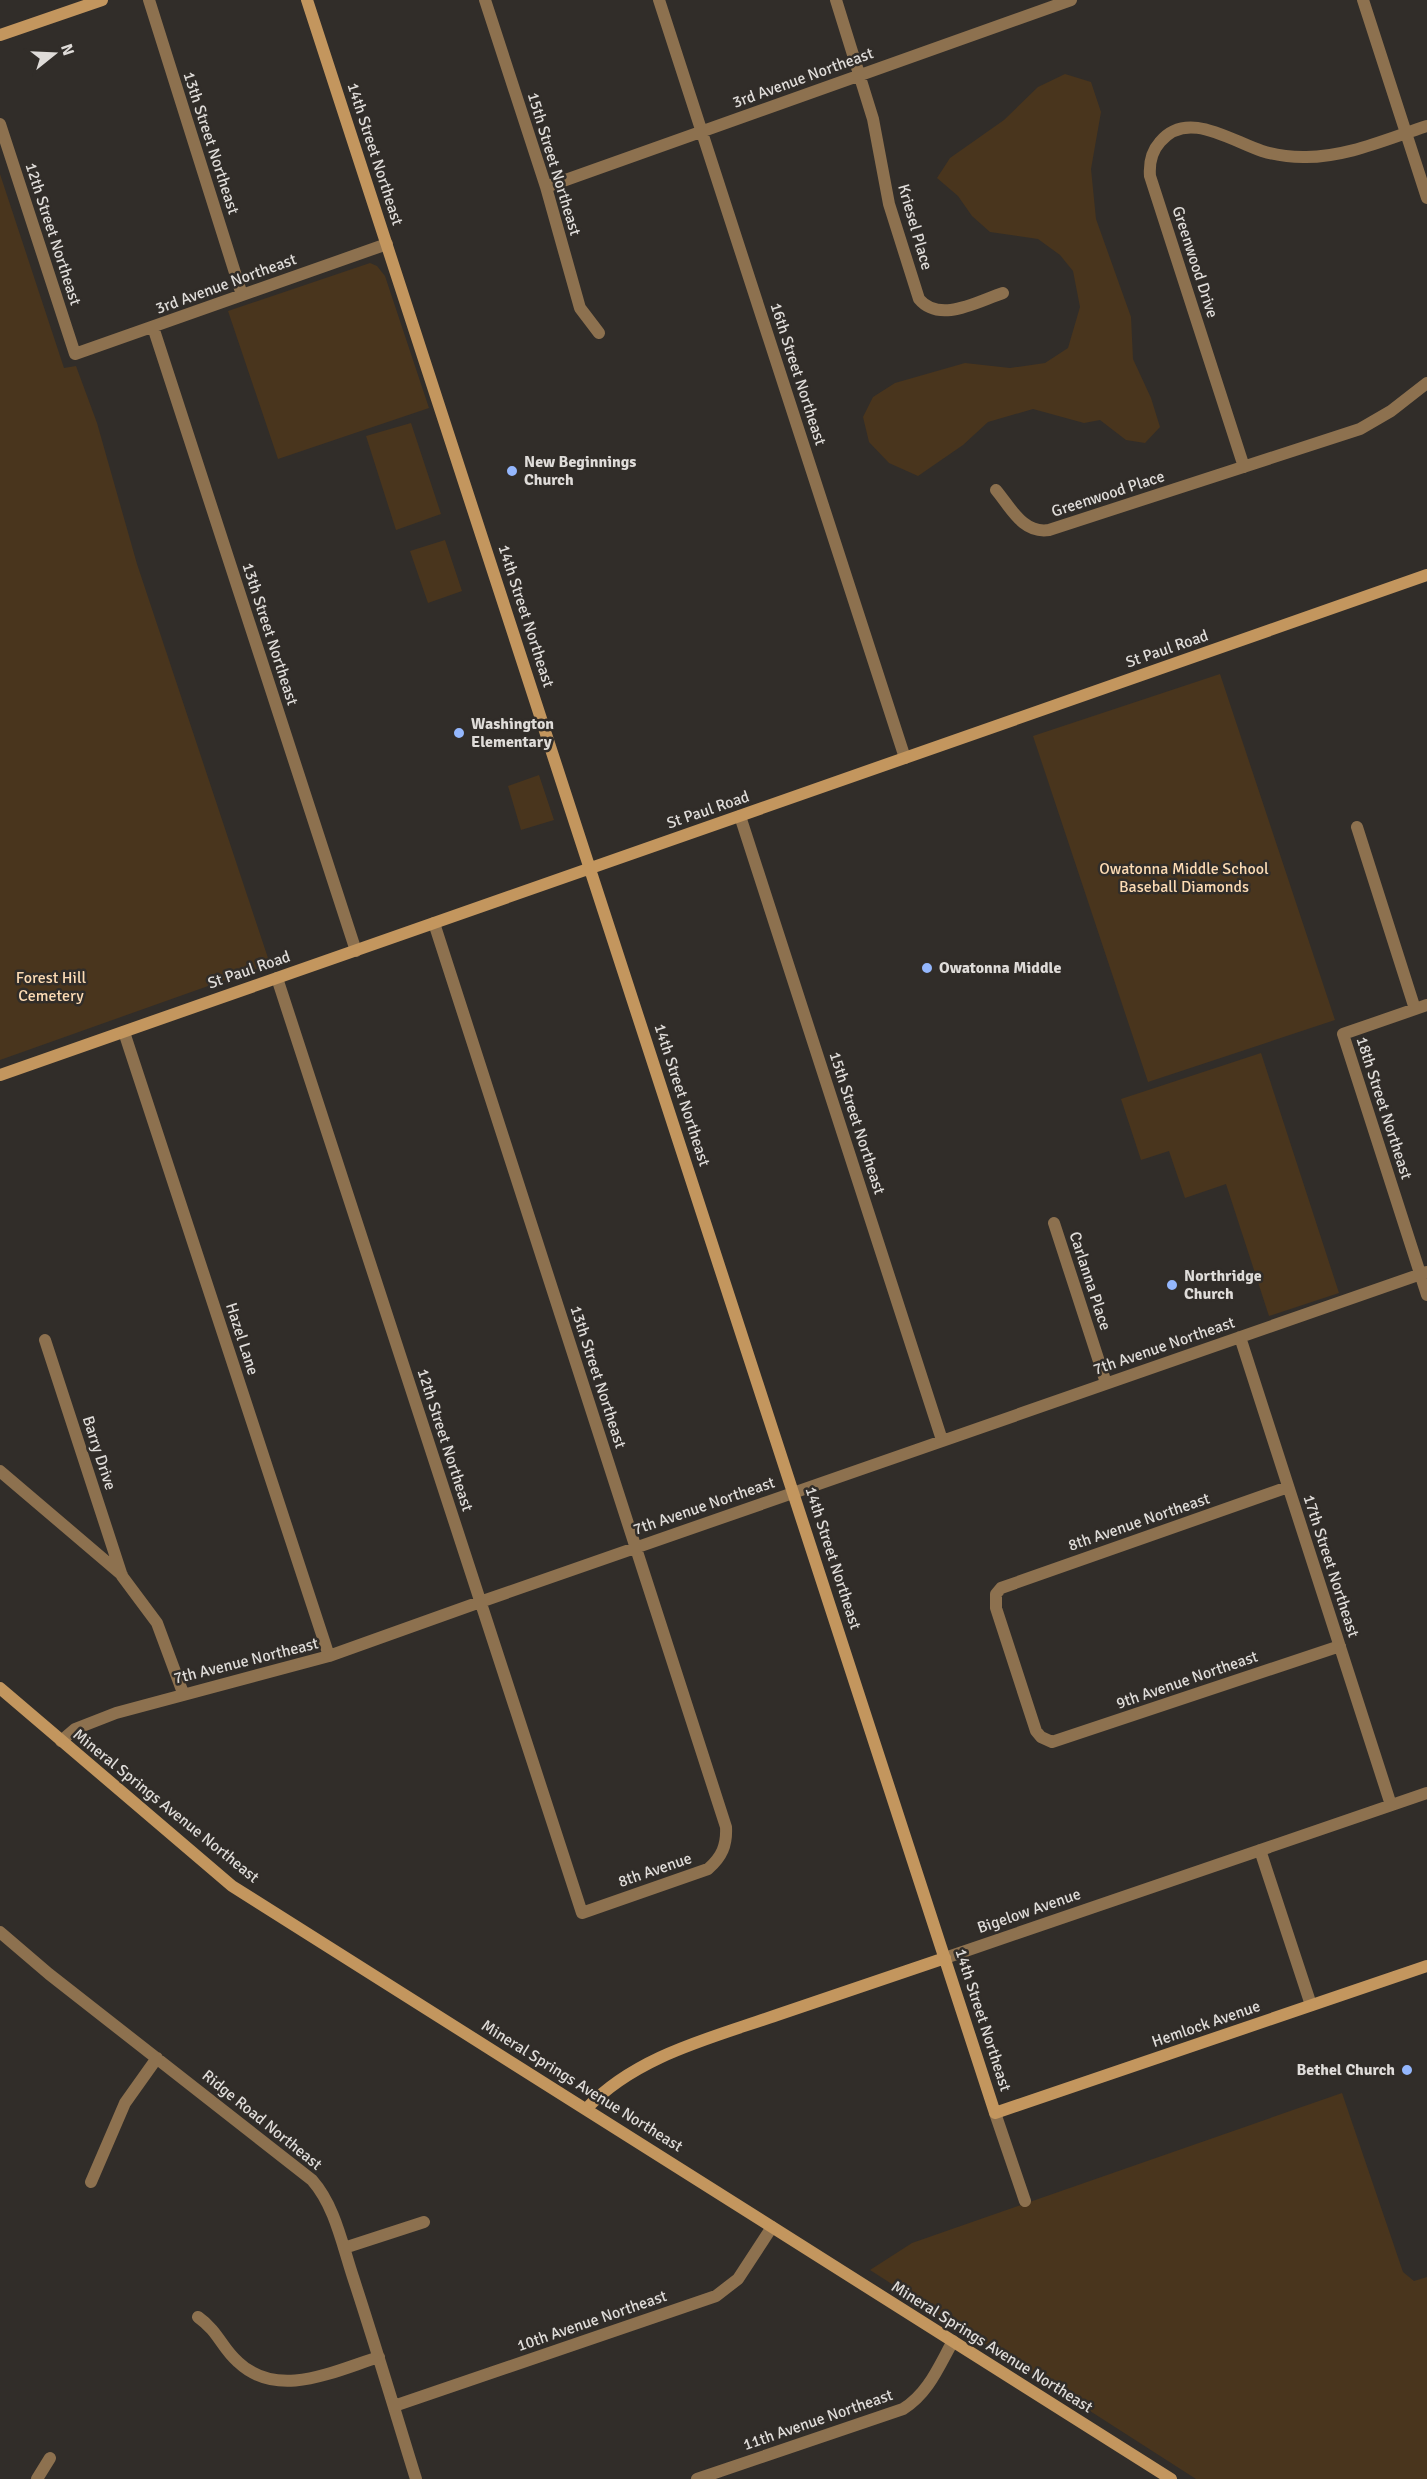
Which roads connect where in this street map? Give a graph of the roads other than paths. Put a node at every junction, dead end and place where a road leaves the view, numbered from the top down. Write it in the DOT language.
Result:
graph roads {
  1 [pos="102,0"];
  2 [pos="148,0"];
  3 [pos="308,0"];
  4 [pos="485,0"];
  5 [pos="659,0"];
  6 [pos="836,0"];
  7 [pos="1071,0"];
  8 [pos="1363,0"];
  9 [pos="0,35"];
  10 [pos="861,74"];
  11 [pos="0,124"];
  12 [pos="1427,126"];
  13 [pos="701,131"];
  14 [pos="1406,133"];
  15 [pos="546,187"];
  16 [pos="1427,198"];
  17 [pos="387,244"];
  18 [pos="1003,293"];
  19 [pos="242,296"];
  20 [pos="153,327"];
  21 [pos="599,333"];
  22 [pos="75,354"];
  23 [pos="1427,383"];
  24 [pos="1244,467"];
  25 [pos="996,490"];
  26 [pos="1427,575"];
  27 [pos="905,758"];
  28 [pos="740,816"];
  29 [pos="1356,827"];
  30 [pos="591,868"];
  31 [pos="434,923"];
  32 [pos="356,951"];
  33 [pos="277,978"];
  34 [pos="1421,1007"];
  35 [pos="124,1032"];
  36 [pos="0,1075"];
  37 [pos="1054,1222"];
  38 [pos="1424,1273"];
  39 [pos="1427,1295"];
  40 [pos="1240,1337"];
  41 [pos="45,1340"];
  42 [pos="1106,1383"];
  43 [pos="942,1440"];
  44 [pos="0,1471"];
  45 [pos="1288,1487"];
  46 [pos="794,1492"];
  47 [pos="636,1547"];
  48 [pos="122,1576"];
  49 [pos="480,1602"];
  50 [pos="1340,1646"];
  51 [pos="329,1656"];
  52 [pos="0,1688"];
  53 [pos="183,1693"];
  54 [pos="1045,1740"];
  55 [pos="61,1741"];
  56 [pos="1427,1793"];
  57 [pos="1391,1805"];
  58 [pos="726,1841"];
  59 [pos="1260,1850"];
  60 [pos="582,1913"];
  61 [pos="0,1932"];
  62 [pos="945,1958"];
  63 [pos="1427,1966"];
  64 [pos="1311,2005"];
  65 [pos="157,2058"];
  66 [pos="587,2108"];
  67 [pos="995,2113"];
  68 [pos="92,2182"];
  69 [pos="1025,2202"];
  70 [pos="424,2222"];
  71 [pos="772,2227"];
  72 [pos="344,2248"];
  73 [pos="198,2317"];
  74 [pos="953,2342"];
  75 [pos="379,2357"];
  76 [pos="394,2406"];
  77 [pos="50,2458"];
  78 [pos="37,2479"];
  79 [pos="416,2479"];
  80 [pos="697,2479"];
  81 [pos="1171,2479"];
  1 -- 9 [label="street"];
  2 -- 19 [label="street, 13th Street Northeast"];
  3 -- 17 [label="street, 14th Street Northeast"];
  4 -- 15 [label="street, 15th Street Northeast"];
  5 -- 13 [label="street, 16th Street Northeast"];
  6 -- 10 [label="street"];
  7 -- 10 [label="street, 3rd Avenue Northeast"];
  8 -- 14 [label="street"];
  10 -- 13 [label="street, 3rd Avenue Northeast"];
  10 -- 18 [label="street, Kriesel Place"];
  11 -- 22 [label="street, 12th Street Northeast"];
  12 -- 14 [label="street, Greenwood Drive"];
  13 -- 15 [label="street, 3rd Avenue Northeast"];
  13 -- 27 [label="street, 16th Street Northeast"];
  14 -- 16 [label="street"];
  14 -- 24 [label="street, Greenwood Drive"];
  15 -- 21 [label="street, 15th Street Northeast"];
  17 -- 19 [label="street, 3rd Avenue Northeast"];
  17 -- 30 [label="street, 14th Street Northeast"];
  19 -- 20 [label="street, 3rd Avenue Northeast"];
  20 -- 22 [label="street, 3rd Avenue Northeast"];
  20 -- 32 [label="street, 13th Street Northeast"];
  23 -- 24 [label="street"];
  24 -- 25 [label="street, Greenwood Place"];
  26 -- 27 [label="street, St Paul Road"];
  27 -- 28 [label="street, St Paul Road"];
  28 -- 30 [label="street, St Paul Road"];
  28 -- 43 [label="street, 15th Street Northeast"];
  29 -- 34 [label="street"];
  30 -- 31 [label="street, St Paul Road"];
  30 -- 46 [label="street, 14th Street Northeast"];
  31 -- 32 [label="street, St Paul Road"];
  31 -- 47 [label="street, 13th Street Northeast"];
  32 -- 33 [label="street, St Paul Road"];
  33 -- 35 [label="street, St Paul Road"];
  33 -- 49 [label="street, 12th Street Northeast"];
  34 -- 38 [label="street, 18th Street Northeast"];
  35 -- 36 [label="street, St Paul Road"];
  35 -- 51 [label="street, Hazel Lane"];
  37 -- 42 [label="street, Carlanna Place"];
  38 -- 39 [label="street, 18th Street Northeast"];
  38 -- 40 [label="street, 7th Avenue Northeast"];
  40 -- 42 [label="street, 7th Avenue Northeast"];
  40 -- 45 [label="street, 17th Street Northeast"];
  41 -- 48 [label="street, Barry Drive"];
  42 -- 43 [label="street, 7th Avenue Northeast"];
  43 -- 46 [label="street, 7th Avenue Northeast"];
  44 -- 48 [label="street, Barry Drive"];
  45 -- 50 [label="street, 17th Street Northeast"];
  45 -- 54 [label="street, 8th Avenue Northeast"];
  46 -- 47 [label="street, 7th Avenue Northeast"];
  46 -- 62 [label="street, 14th Street Northeast"];
  47 -- 49 [label="street, 7th Avenue Northeast"];
  47 -- 58 [label="street, 13th Street Northeast"];
  48 -- 53 [label="street, Barry Drive"];
  49 -- 51 [label="street, 7th Avenue Northeast"];
  49 -- 60 [label="street, 12th Street Northeast"];
  50 -- 54 [label="street, 9th Avenue Northeast"];
  50 -- 57 [label="street, 17th Street Northeast"];
  51 -- 53 [label="street, 7th Avenue Northeast"];
  52 -- 55 [label="street, Mineral Springs Avenue Northeast"];
  53 -- 55 [label="street, 7th Avenue Northeast"];
  55 -- 66 [label="street, Mineral Springs Avenue Northeast"];
  56 -- 57 [label="street, Bigelow Avenue"];
  57 -- 59 [label="street, Bigelow Avenue"];
  58 -- 60 [label="street, 8th Avenue"];
  59 -- 62 [label="street, Bigelow Avenue"];
  59 -- 64 [label="street"];
  61 -- 65 [label="street, Ridge Road Northeast"];
  62 -- 66 [label="street, Bigelow Avenue"];
  62 -- 67 [label="street, 14th Street Northeast"];
  63 -- 64 [label="street, Hemlock Avenue"];
  64 -- 67 [label="street, Hemlock Avenue"];
  65 -- 68 [label="street"];
  65 -- 72 [label="street, Ridge Road Northeast"];
  66 -- 71 [label="street, Mineral Springs Avenue Northeast"];
  67 -- 69 [label="street, 14th Street Northeast"];
  70 -- 72 [label="street"];
  71 -- 74 [label="street, Mineral Springs Avenue Northeast"];
  71 -- 76 [label="street, 10th Avenue Northeast"];
  72 -- 75 [label="street, Ridge Road Northeast"];
  73 -- 75 [label="street"];
  74 -- 80 [label="street, 11th Avenue Northeast"];
  74 -- 81 [label="street, Mineral Springs Avenue Northeast"];
  75 -- 76 [label="street, Ridge Road Northeast"];
  76 -- 79 [label="street, Ridge Road Northeast"];
  77 -- 78 [label="street"];
}
